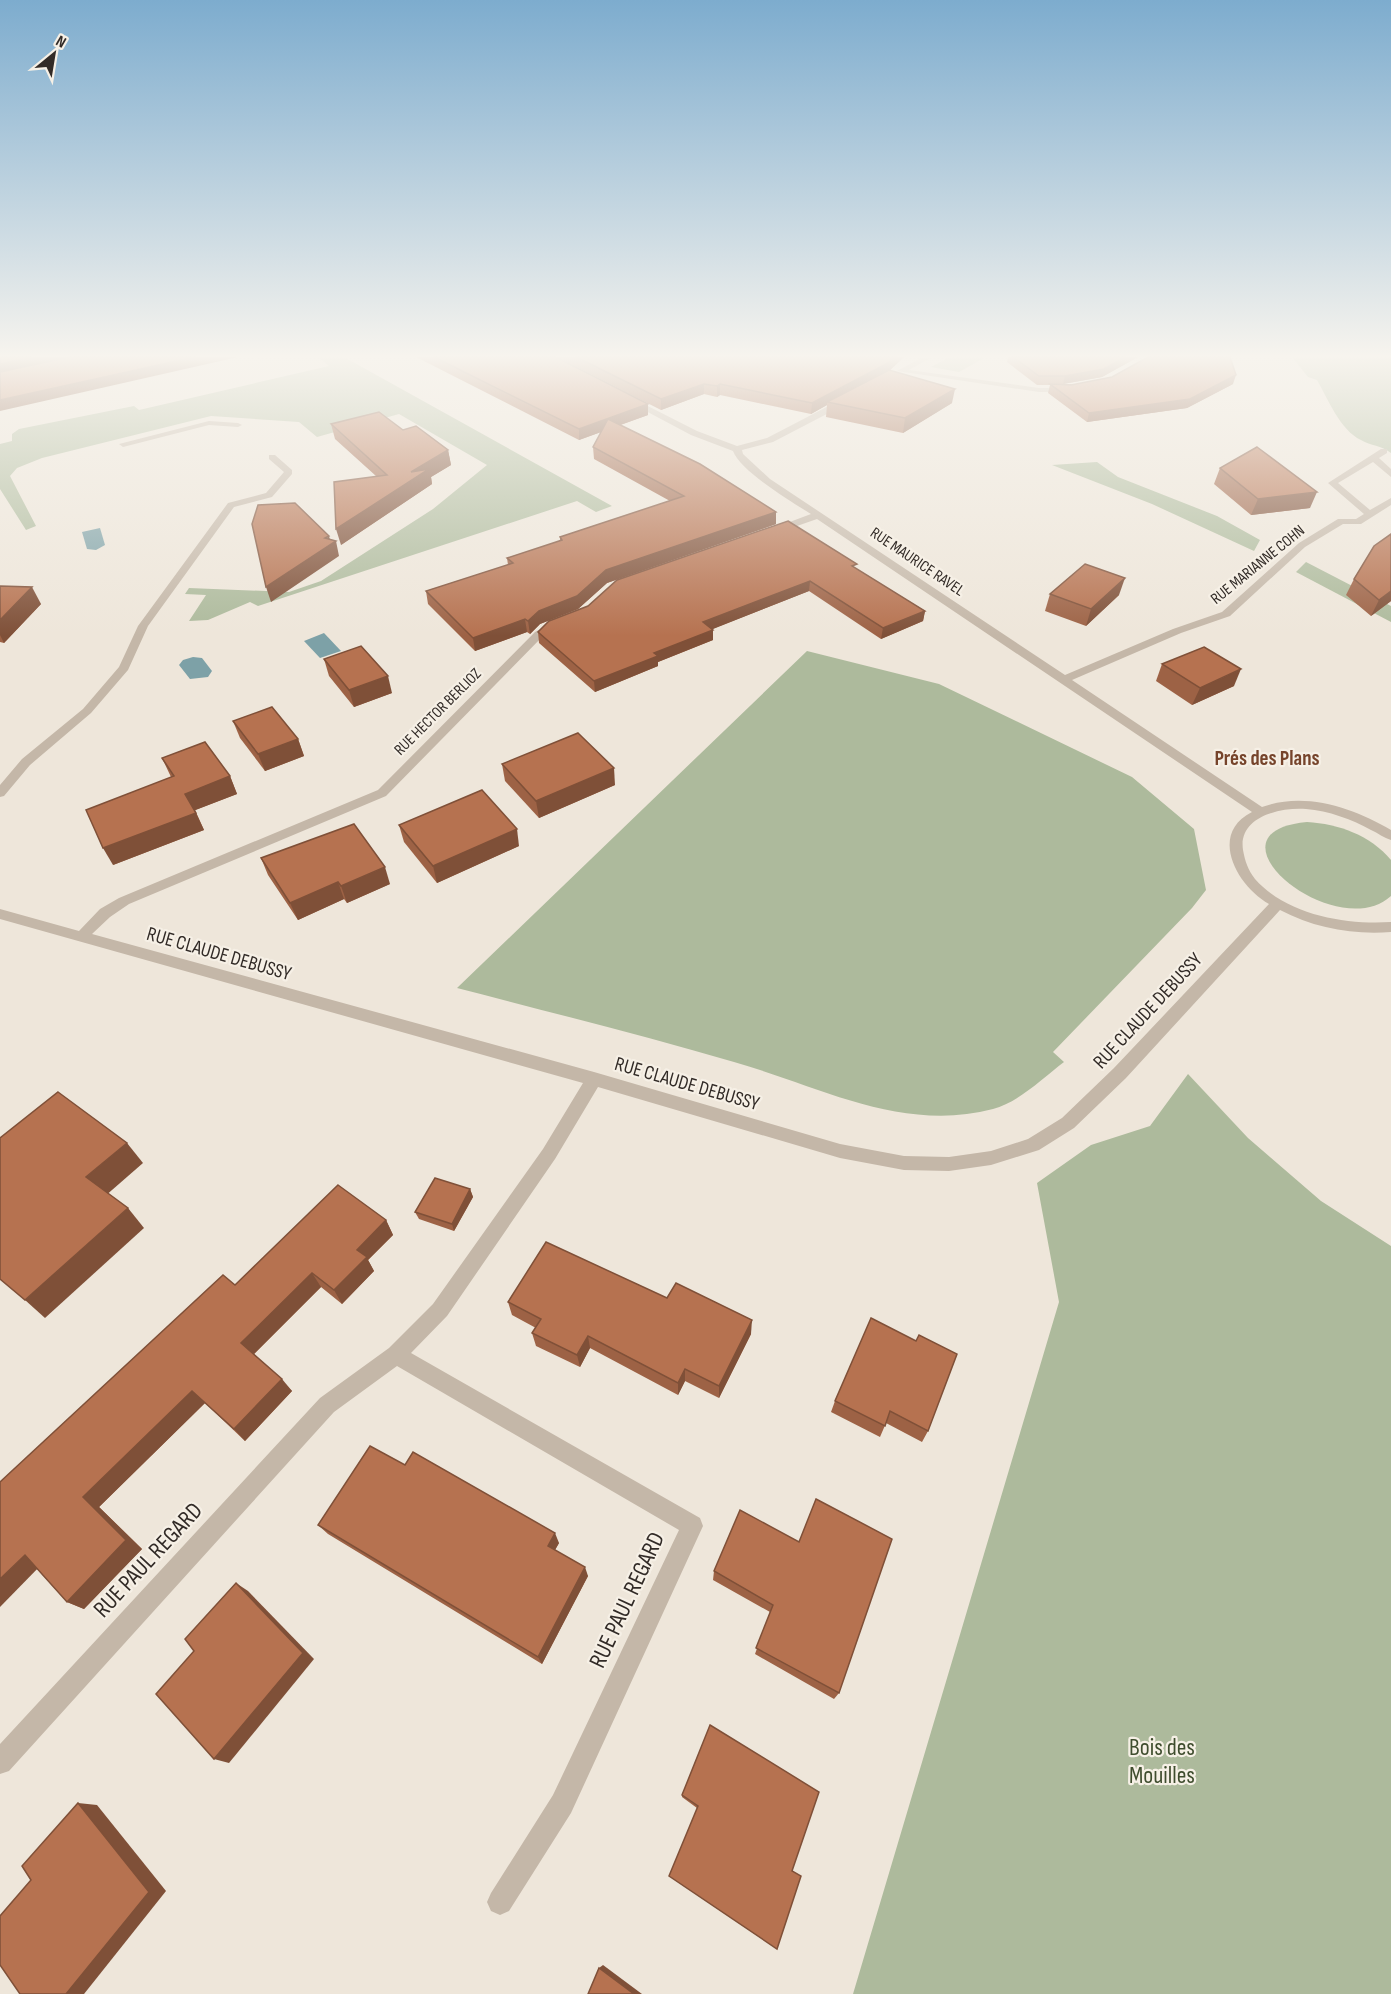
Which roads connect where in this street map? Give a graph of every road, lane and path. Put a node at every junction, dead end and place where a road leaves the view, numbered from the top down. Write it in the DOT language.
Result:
graph roads {
  1 [pos="737,450"];
  2 [pos="1384,451"];
  3 [pos="272,457"];
  4 [pos="1374,458"];
  5 [pos="1391,474"];
  6 [pos="1391,501"];
  7 [pos="1369,514"];
  8 [pos="818,515"];
  9 [pos="761,535"];
  10 [pos="564,620"];
  11 [pos="1063,680"];
  12 [pos="0,793"];
  13 [pos="1261,812"];
  14 [pos="1391,820"];
  15 [pos="1377,827"];
  16 [pos="1391,836"];
  17 [pos="1278,903"];
  18 [pos="0,914"];
  19 [pos="1391,927"];
  20 [pos="81,937"];
  21 [pos="594,1079"];
  22 [pos="396,1355"];
  23 [pos="0,1762"];
  24 [pos="500,1902"];
  1 -- 8 [label="street, RUE MAURICE RAVEL"];
  2 -- 4 [label="street"];
  3 -- 12 [label="street"];
  4 -- 5 [label="street"];
  4 -- 7 [label="street"];
  6 -- 7 [label="street, RUE MARIANNE COHN"];
  7 -- 11 [label="street, RUE MARIANNE COHN"];
  8 -- 9 [label="street"];
  8 -- 11 [label="street, RUE MAURICE RAVEL"];
  10 -- 20 [label="street, RUE HECTOR BERLIOZ"];
  11 -- 13 [label="street, RUE MAURICE RAVEL"];
  13 -- 15 [label="street"];
  13 -- 17 [label="street"];
  14 -- 15 [label="street"];
  15 -- 16 [label="street"];
  17 -- 19 [label="street"];
  17 -- 21 [label="street, RUE CLAUDE DEBUSSY"];
  18 -- 20 [label="street, RUE CLAUDE DEBUSSY"];
  20 -- 21 [label="street, RUE CLAUDE DEBUSSY"];
  21 -- 22 [label="street, RUE PAUL REGARD"];
  22 -- 23 [label="street, RUE PAUL REGARD"];
  22 -- 24 [label="street, RUE PAUL REGARD"];
}
